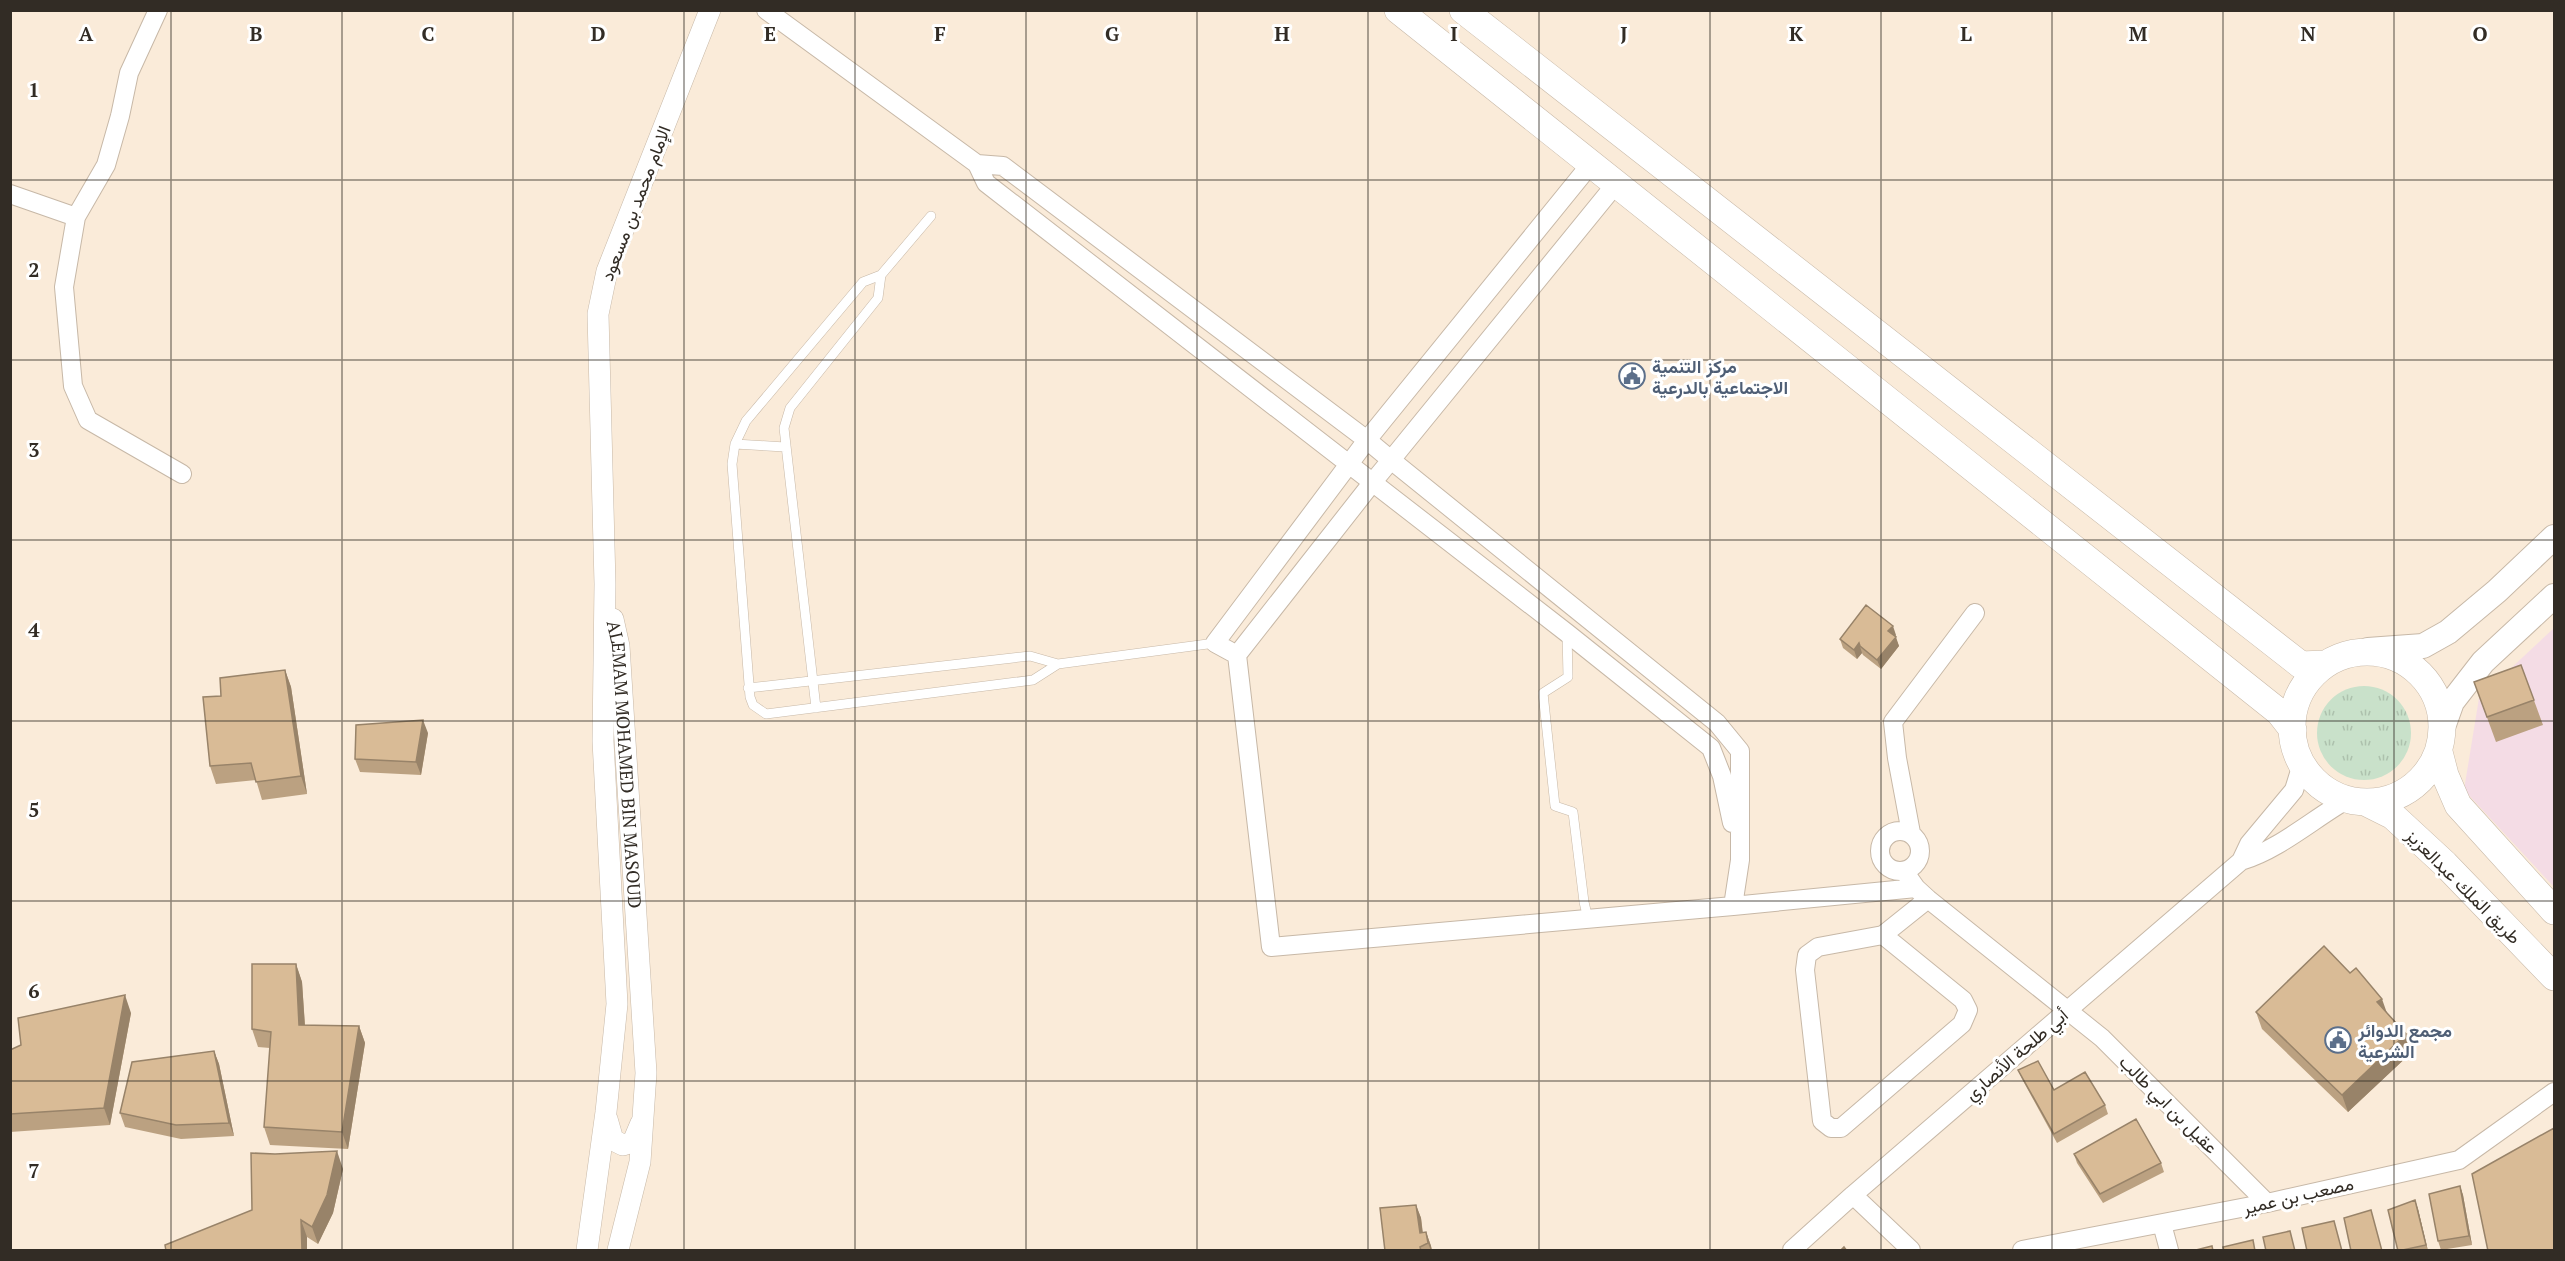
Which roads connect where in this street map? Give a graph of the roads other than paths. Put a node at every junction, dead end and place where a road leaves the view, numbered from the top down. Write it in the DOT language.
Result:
graph roads {
  1 [pos="158,10"];
  2 [pos="710,10"];
  3 [pos="766,10"];
  4 [pos="1398,10"];
  5 [pos="1462,10"];
  6 [pos="977,164"];
  7 [pos="1590,165"];
  8 [pos="1615,185"];
  9 [pos="10,194"];
  10 [pos="931,216"];
  11 [pos="76,217"];
  12 [pos="881,275"];
  13 [pos="1367,440"];
  14 [pos="735,444"];
  15 [pos="784,447"];
  16 [pos="1391,460"];
  17 [pos="1350,464"];
  18 [pos="182,474"];
  19 [pos="1372,483"];
  20 [pos="2554,537"];
  21 [pos="605,584"];
  22 [pos="2554,596"];
  23 [pos="1976,613"];
  24 [pos="1567,633"];
  25 [pos="1215,643"];
  26 [pos="2368,650"];
  27 [pos="1237,655"];
  28 [pos="2325,663"];
  29 [pos="1058,664"];
  30 [pos="812,681"];
  31 [pos="748,688"];
  32 [pos="816,708"];
  33 [pos="2293,730"];
  34 [pos="2441,741"];
  35 [pos="2302,764"];
  36 [pos="2357,801"];
  37 [pos="1911,833"];
  38 [pos="1740,860"];
  39 [pos="2241,861"];
  40 [pos="1904,871"];
  41 [pos="1922,893"];
  42 [pos="1733,906"];
  43 [pos="2554,911"];
  44 [pos="1588,919"];
  45 [pos="1883,935"];
  46 [pos="2554,977"];
  47 [pos="2066,1011"];
  48 [pos="2554,1092"];
  49 [pos="606,1112"];
  50 [pos="643,1117"];
  51 [pos="1853,1194"];
  52 [pos="2267,1203"];
  53 [pos="2162,1224"];
  54 [pos="587,1251"];
  55 [pos="618,1251"];
  56 [pos="1792,1251"];
  57 [pos="1911,1251"];
  58 [pos="2022,1251"];
  59 [pos="2169,1251"];
  1 -- 11 [label="street"];
  2 -- 21 [label="street, الإمام محمد بن مسعود"];
  3 -- 6 [label="street"];
  4 -- 7 [label="main road"];
  5 -- 28 [label="main road"];
  6 -- 13 [label="street"];
  6 -- 17 [label="street"];
  7 -- 8 [label="main road"];
  7 -- 13 [label="street"];
  8 -- 16 [label="street"];
  8 -- 33 [label="main road"];
  9 -- 11 [label="street"];
  10 -- 12 [label="lane"];
  11 -- 18 [label="street"];
  12 -- 14 [label="lane"];
  12 -- 15 [label="lane"];
  13 -- 16 [label="street"];
  13 -- 17 [label="street"];
  14 -- 15 [label="lane"];
  14 -- 31 [label="lane"];
  15 -- 30 [label="lane"];
  16 -- 19 [label="street"];
  16 -- 38 [label="street"];
  17 -- 19 [label="street"];
  17 -- 25 [label="street"];
  19 -- 24 [label="street"];
  19 -- 27 [label="street"];
  20 -- 26 [label="main road"];
  21 -- 49 [label="street, ALEMAM MOHAMED BIN MASOUD"];
  21 -- 50 [label="street, ALEMAM MOHAMED BIN MASOUD"];
  22 -- 34 [label="main road"];
  23 -- 37 [label="street"];
  24 -- 38 [label="street"];
  24 -- 44 [label="lane"];
  25 -- 27 [label="street"];
  25 -- 29 [label="lane"];
  26 -- 28 [label="main road"];
  26 -- 34 [label="main road"];
  27 -- 44 [label="street"];
  28 -- 33 [label="main road"];
  29 -- 30 [label="lane"];
  29 -- 32 [label="lane"];
  30 -- 31 [label="lane"];
  30 -- 32 [label="lane"];
  31 -- 32 [label="lane"];
  33 -- 35 [label="main road"];
  34 -- 36 [label="main road"];
  34 -- 43 [label="main road"];
  35 -- 36 [label="main road"];
  35 -- 39 [label="street, أبي طلحة الأنصاري"];
  36 -- 39 [label="street, أبي طلحة الأنصاري"];
  36 -- 46 [label="main road, طريق الملك عبدالعزيز"];
  37 -- 40 [label="street"];
  37 -- 40 [label="street"];
  38 -- 42 [label="street"];
  39 -- 47 [label="street, أبي طلحة الأنصاري"];
  40 -- 41 [label="street, عقيل بن ابي طالب"];
  41 -- 42 [label="street"];
  41 -- 45 [label="street"];
  41 -- 47 [label="street, عقيل بن ابي طالب"];
  42 -- 44 [label="street"];
  45 -- 45 [label="street"];
  47 -- 51 [label="street, أبي طلحة الأنصاري"];
  47 -- 52 [label="street, عقيل بن ابي طالب"];
  48 -- 52 [label="street, مصعب بن عمير"];
  49 -- 50 [label="street"];
  49 -- 54 [label="street, ALEMAM MOHAMED BIN MASOUD"];
  50 -- 55 [label="street, ALEMAM MOHAMED BIN MASOUD"];
  51 -- 56 [label="street, أبي طلحة الأنصاري"];
  51 -- 57 [label="street"];
  52 -- 53 [label="street, مصعب بن عمير"];
  53 -- 58 [label="street, مصعب بن عمير"];
  53 -- 59 [label="street"];
}
